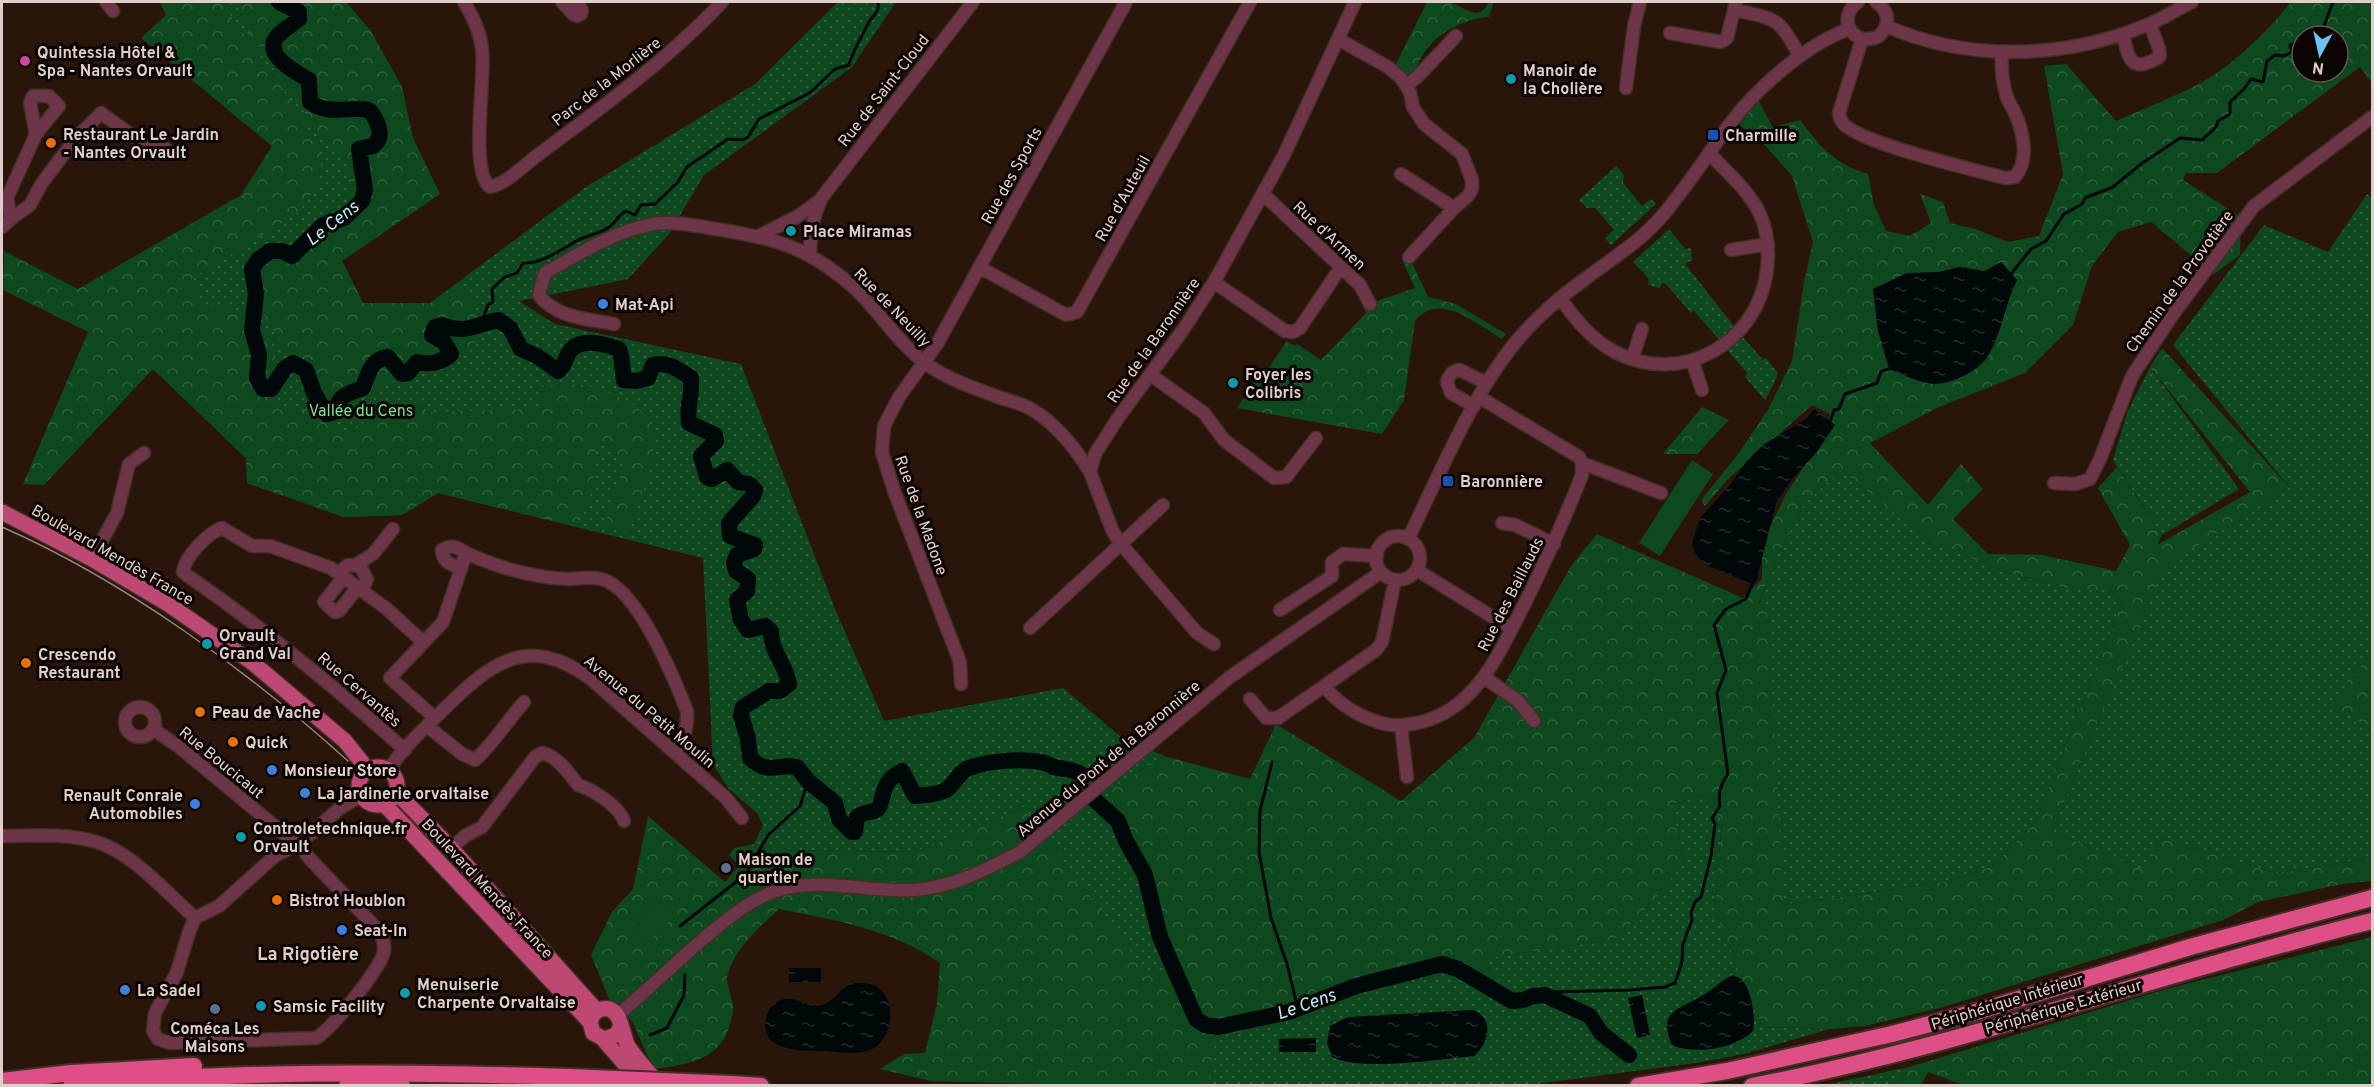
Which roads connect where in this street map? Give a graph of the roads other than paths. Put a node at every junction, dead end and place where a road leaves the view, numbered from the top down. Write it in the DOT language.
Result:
graph roads {
  1 [pos="464,2"];
  2 [pos="562,2"];
  3 [pos="576,2"];
  4 [pos="722,2"];
  5 [pos="973,2"];
  6 [pos="1126,2"];
  7 [pos="1250,2"];
  8 [pos="1355,2"];
  9 [pos="1640,2"];
  10 [pos="1858,2"];
  11 [pos="1880,2"];
  12 [pos="2192,2"];
  13 [pos="1735,6"];
  14 [pos="2150,24"];
  15 [pos="1886,26"];
  16 [pos="1849,29"];
  17 [pos="1670,33"];
  18 [pos="2123,35"];
  19 [pos="1456,36"];
  20 [pos="1338,39"];
  21 [pos="1862,39"];
  22 [pos="2002,52"];
  23 [pos="1800,56"];
  24 [pos="1406,86"];
  25 [pos="1626,87"];
  26 [pos="2373,117"];
  27 [pos="36,134"];
  28 [pos="166,149"];
  29 [pos="1709,153"];
  30 [pos="1401,174"];
  31 [pos="1263,194"];
  32 [pos="820,200"];
  33 [pos="1454,208"];
  34 [pos="6,223"];
  35 [pos="759,236"];
  36 [pos="1768,244"];
  37 [pos="1731,250"];
  38 [pos="810,255"];
  39 [pos="1409,257"];
  40 [pos="980,267"];
  41 [pos="1341,267"];
  42 [pos="1214,282"];
  43 [pos="1560,298"];
  44 [pos="1370,304"];
  45 [pos="614,324"];
  46 [pos="1642,329"];
  47 [pos="1632,359"];
  48 [pos="1692,360"];
  49 [pos="924,363"];
  50 [pos="1150,375"];
  51 [pos="1486,383"];
  52 [pos="1702,390"];
  53 [pos="1476,401"];
  54 [pos="1316,438"];
  55 [pos="144,453"];
  56 [pos="1582,464"];
  57 [pos="1090,472"];
  58 [pos="2054,483"];
  59 [pos="1661,493"];
  60 [pos="1164,506"];
  61 [pos="2,513"];
  62 [pos="1502,523"];
  63 [pos="393,529"];
  64 [pos="1408,539"];
  65 [pos="1121,544"];
  66 [pos="1554,544"];
  67 [pos="466,553"];
  68 [pos="1377,556"];
  69 [pos="92,559"];
  70 [pos="357,564"];
  71 [pos="461,569"];
  72 [pos="1417,570"];
  73 [pos="1381,572"];
  74 [pos="341,575"];
  75 [pos="1395,580"];
  76 [pos="360,589"];
  77 [pos="1280,610"];
  78 [pos="1030,628"];
  79 [pos="1512,628"];
  80 [pos="423,642"];
  81 [pos="1214,644"];
  82 [pos="1484,677"];
  83 [pos="961,684"];
  84 [pos="1324,686"];
  85 [pos="1250,699"];
  86 [pos="524,702"];
  87 [pos="1534,720"];
  88 [pos="431,722"];
  89 [pos="1401,726"];
  90 [pos="153,729"];
  91 [pos="405,750"];
  92 [pos="675,752"];
  93 [pos="368,770"];
  94 [pos="389,770"];
  95 [pos="1407,777"];
  96 [pos="396,792"];
  97 [pos="361,796"];
  98 [pos="384,804"];
  99 [pos="742,818"];
  100 [pos="624,821"];
  101 [pos="2,836"];
  102 [pos="299,844"];
  103 [pos="451,848"];
  104 [pos="2373,898"];
  105 [pos="195,918"];
  106 [pos="2373,921"];
  107 [pos="593,1016"];
  108 [pos="619,1020"];
  109 [pos="603,1039"];
  110 [pos="2,1070"];
  111 [pos="71,1079"];
  112 [pos="2,1081"];
  113 [pos="347,1086"];
  114 [pos="402,1086"];
  115 [pos="644,1086"];
  116 [pos="660,1086"];
  117 [pos="761,1086"];
  118 [pos="1638,1086"];
  119 [pos="1752,1086"];
  1 -- 4 [label="street, Parc de la Morlière"];
  2 -- 3 [label="street"];
  5 -- 32 [label="street, Rue de Saint-Cloud"];
  6 -- 40 [label="street, Rue des Sports"];
  7 -- 40 [label="street, Rue d'Auteuil"];
  8 -- 20 [label="street, Rue de la Baronnière"];
  9 -- 25 [label="street"];
  10 -- 16 [label="street"];
  11 -- 15 [label="street"];
  12 -- 14 [label="street"];
  13 -- 17 [label="street"];
  13 -- 23 [label="street"];
  14 -- 18 [label="street"];
  14 -- 18 [label="street"];
  15 -- 21 [label="street"];
  15 -- 22 [label="street"];
  16 -- 21 [label="street"];
  16 -- 23 [label="street"];
  18 -- 22 [label="street"];
  19 -- 24 [label="street"];
  20 -- 24 [label="street"];
  20 -- 31 [label="street, Rue de la Baronnière"];
  21 -- 22 [label="street"];
  23 -- 29 [label="street"];
  24 -- 33 [label="street"];
  26 -- 58 [label="street, Chemin de la Provotière"];
  27 -- 34 [label="street"];
  28 -- 34 [label="street"];
  29 -- 36 [label="street"];
  29 -- 43 [label="street"];
  30 -- 33 [label="street"];
  31 -- 41 [label="street, Rue d'Armen"];
  31 -- 42 [label="street, Rue de la Baronnière"];
  32 -- 35 [label="street, Rue de Saint-Cloud"];
  32 -- 38 [label="street, Rue de Saint-Cloud"];
  33 -- 39 [label="street"];
  35 -- 38 [label="street, Rue de Neuilly"];
  35 -- 45 [label="street, Rue de Neuilly"];
  36 -- 37 [label="street"];
  36 -- 48 [label="street"];
  38 -- 49 [label="street, Rue de Neuilly"];
  40 -- 49 [label="street, Rue des Sports"];
  41 -- 42 [label="street"];
  41 -- 44 [label="street, Rue d'Armen"];
  42 -- 50 [label="street, Rue de la Baronnière"];
  43 -- 47 [label="street"];
  43 -- 51 [label="street"];
  46 -- 47 [label="street"];
  47 -- 48 [label="street"];
  48 -- 52 [label="street"];
  49 -- 57 [label="street, Rue de Neuilly"];
  49 -- 83 [label="street, Rue de la Madone"];
  50 -- 54 [label="street"];
  50 -- 57 [label="street, Rue de la Baronnière"];
  51 -- 53 [label="street"];
  51 -- 53 [label="street"];
  53 -- 56 [label="street"];
  53 -- 64 [label="street"];
  55 -- 69 [label="street"];
  56 -- 59 [label="street"];
  56 -- 66 [label="street, Rue des Baillauds"];
  57 -- 65 [label="street"];
  60 -- 65 [label="street"];
  61 -- 69 [label="main road, Boulevard Mendès France"];
  62 -- 66 [label="street"];
  63 -- 70 [label="street"];
  64 -- 68 [label="street"];
  64 -- 72 [label="street"];
  65 -- 78 [label="street"];
  65 -- 81 [label="street"];
  66 -- 79 [label="street, Rue des Baillauds"];
  67 -- 71 [label="street"];
  67 -- 71 [label="street"];
  67 -- 92 [label="street"];
  68 -- 73 [label="street"];
  68 -- 77 [label="street"];
  69 -- 93 [label="main road, Boulevard Mendès France"];
  70 -- 74 [label="street"];
  70 -- 76 [label="street"];
  71 -- 80 [label="street"];
  72 -- 75 [label="street"];
  72 -- 79 [label="street"];
  73 -- 75 [label="street"];
  73 -- 108 [label="street, Avenue du Pont de la Baronnière"];
  74 -- 76 [label="street, Rue Cervantès"];
  74 -- 76 [label="street"];
  74 -- 91 [label="street, Rue Cervantès"];
  75 -- 84 [label="street"];
  76 -- 80 [label="street, Rue Cervantès"];
  79 -- 82 [label="street, Rue des Baillauds"];
  80 -- 88 [label="street"];
  82 -- 87 [label="street"];
  82 -- 89 [label="street, Rue des Baillauds"];
  84 -- 85 [label="street"];
  84 -- 89 [label="street, Rue des Baillauds"];
  86 -- 88 [label="street"];
  88 -- 91 [label="street, Avenue du Petit Moulin"];
  88 -- 92 [label="street, Avenue du Petit Moulin"];
  89 -- 95 [label="street"];
  90 -- 102 [label="street, Rue Boucicaut"];
  91 -- 94 [label="street, Avenue du Petit Moulin"];
  92 -- 99 [label="street, Avenue du Petit Moulin"];
  93 -- 94 [label="main road"];
  93 -- 97 [label="main road"];
  94 -- 96 [label="main road"];
  96 -- 98 [label="main road"];
  96 -- 103 [label="main road, Boulevard Mendès France"];
  97 -- 98 [label="main road"];
  97 -- 102 [label="street"];
  98 -- 107 [label="main road, Boulevard Mendès France"];
  100 -- 103 [label="street"];
  101 -- 105 [label="street"];
  102 -- 105 [label="street"];
  102 -- 105 [label="street, Rue Boucicaut"];
  103 -- 107 [label="main road, Boulevard Mendès France"];
  104 -- 118 [label="highway, Périphérique Intérieur"];
  106 -- 119 [label="highway, Périphérique Extérieur"];
  107 -- 108 [label="main road"];
  107 -- 109 [label="main road"];
  108 -- 109 [label="main road"];
  108 -- 116 [label="main road"];
  109 -- 115 [label="main road"];
  110 -- 111 [label="highway"];
  111 -- 112 [label="highway"];
  111 -- 117 [label="highway, bridge"];
  113 -- 114 [label="highway"];
}
